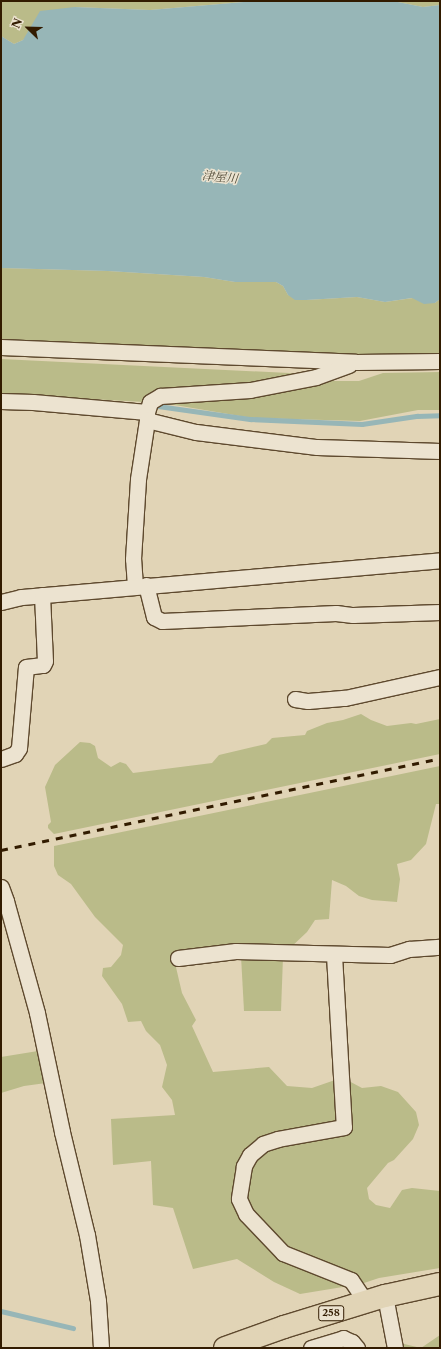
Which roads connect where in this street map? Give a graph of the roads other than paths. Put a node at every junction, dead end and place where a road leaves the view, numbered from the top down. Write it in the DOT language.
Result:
graph roads {
  1 [pos="1,347"];
  2 [pos="440,361"];
  3 [pos="356,362"];
  4 [pos="1,401"];
  5 [pos="147,416"];
  6 [pos="440,451"];
  7 [pos="440,560"];
  8 [pos="140,586"];
  9 [pos="42,595"];
  10 [pos="1,602"];
  11 [pos="440,612"];
  12 [pos="440,677"];
  13 [pos="296,699"];
  14 [pos="1,759"];
  15 [pos="1,887"];
  16 [pos="440,947"];
  17 [pos="334,955"];
  18 [pos="178,958"];
  19 [pos="440,1284"];
  20 [pos="375,1299"];
  21 [pos="101,1348"];
  22 [pos="225,1348"];
  23 [pos="311,1348"];
  24 [pos="357,1348"];
  25 [pos="395,1348"];
  1 -- 3 [label="street"];
  2 -- 3 [label="street"];
  3 -- 5 [label="street"];
  4 -- 5 [label="street"];
  5 -- 6 [label="street"];
  5 -- 8 [label="street"];
  7 -- 8 [label="street"];
  8 -- 9 [label="street"];
  8 -- 11 [label="street"];
  9 -- 10 [label="street"];
  9 -- 14 [label="street"];
  12 -- 13 [label="street"];
  15 -- 21 [label="street"];
  16 -- 17 [label="street"];
  17 -- 18 [label="street"];
  17 -- 20 [label="street"];
  19 -- 20 [label="highway, 258"];
  20 -- 22 [label="highway, 258"];
  20 -- 25 [label="street"];
  23 -- 24 [label="street"];
}
